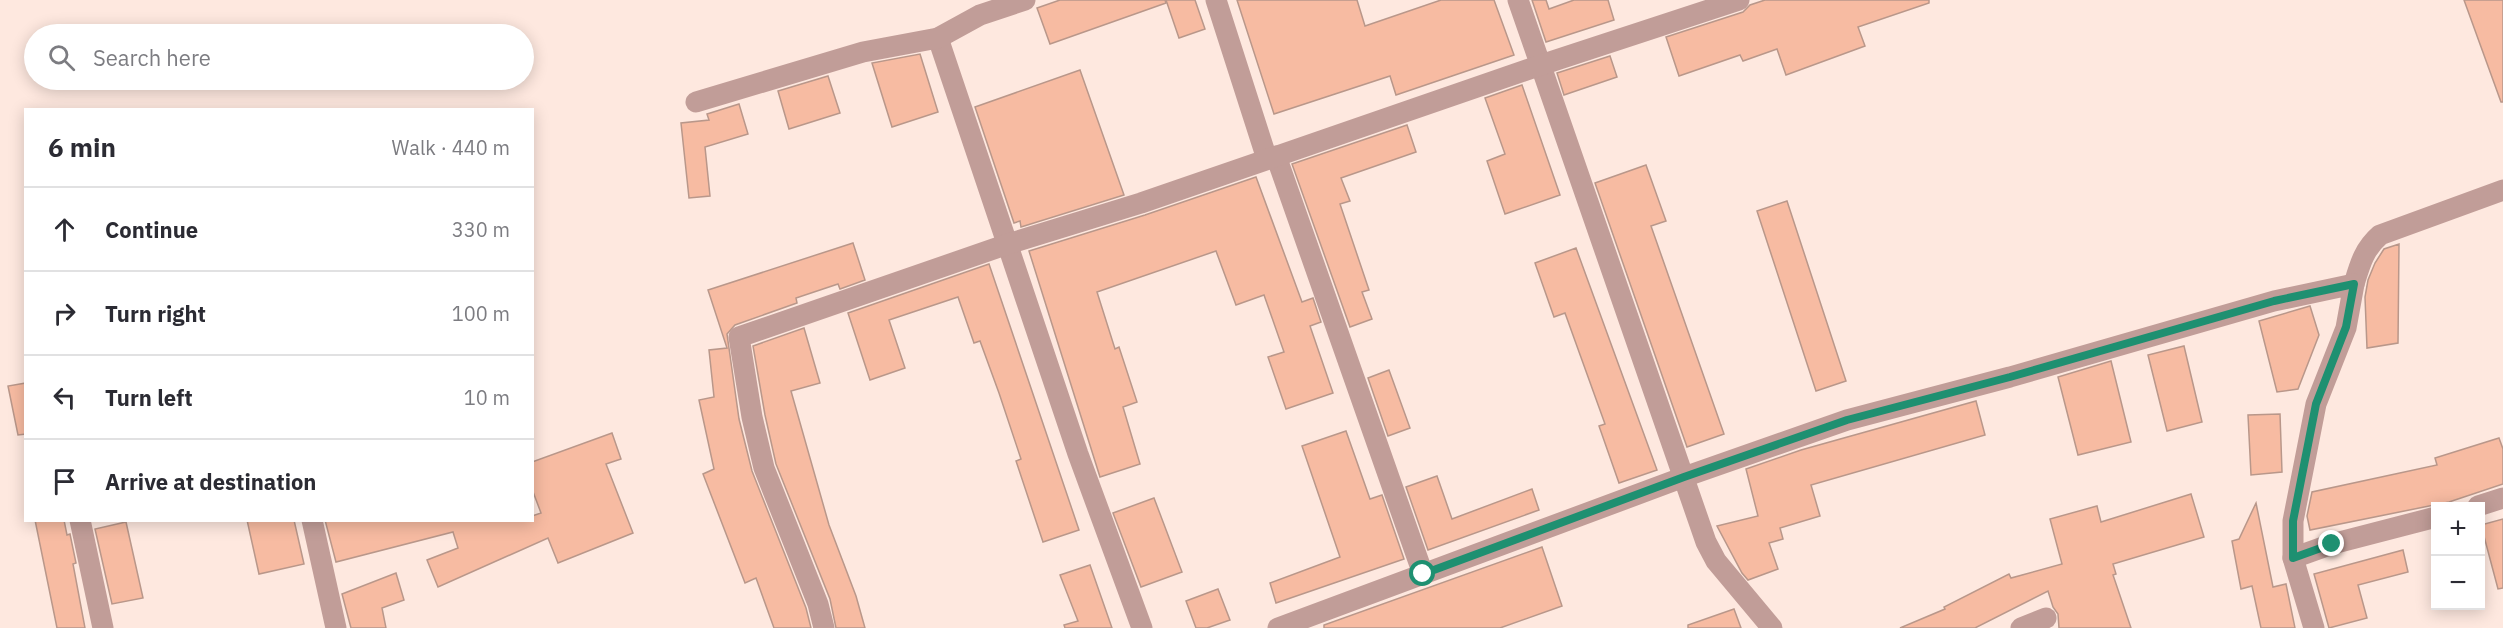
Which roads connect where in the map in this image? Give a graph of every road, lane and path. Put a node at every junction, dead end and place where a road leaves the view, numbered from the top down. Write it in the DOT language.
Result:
graph roads {
  1 [pos="1025,0"];
  2 [pos="1216,0"];
  3 [pos="1518,0"];
  4 [pos="1739,0"];
  5 [pos="938,38"];
  6 [pos="1541,65"];
  7 [pos="696,102"];
  8 [pos="1271,157"];
  9 [pos="2503,190"];
  10 [pos="1008,244"];
  11 [pos="2354,284"];
  12 [pos="1684,477"];
  13 [pos="2503,498"];
  14 [pos="2485,504"];
  15 [pos="2431,518"];
  16 [pos="80,522"];
  17 [pos="312,522"];
  18 [pos="2293,558"];
  19 [pos="1423,574"];
  20 [pos="2046,618"];
  21 [pos="103,628"];
  22 [pos="336,628"];
  23 [pos="824,628"];
  24 [pos="1142,628"];
  25 [pos="1278,628"];
  26 [pos="1772,628"];
  27 [pos="2021,628"];
  28 [pos="2314,628"];
  1 -- 5 [label="street"];
  2 -- 8 [label="street"];
  3 -- 6 [label="street"];
  4 -- 6 [label="street"];
  5 -- 7 [label="street"];
  5 -- 10 [label="street"];
  6 -- 8 [label="street"];
  6 -- 12 [label="street"];
  8 -- 10 [label="street"];
  8 -- 19 [label="street"];
  9 -- 11 [label="street"];
  10 -- 23 [label="street"];
  10 -- 24 [label="street"];
  11 -- 12 [label="street"];
  11 -- 18 [label="street"];
  12 -- 19 [label="street"];
  12 -- 26 [label="street"];
  13 -- 14 [label="street"];
  15 -- 18 [label="street"];
  16 -- 21 [label="street"];
  17 -- 22 [label="street"];
  18 -- 28 [label="street"];
  19 -- 25 [label="street"];
  20 -- 27 [label="street"];
}
